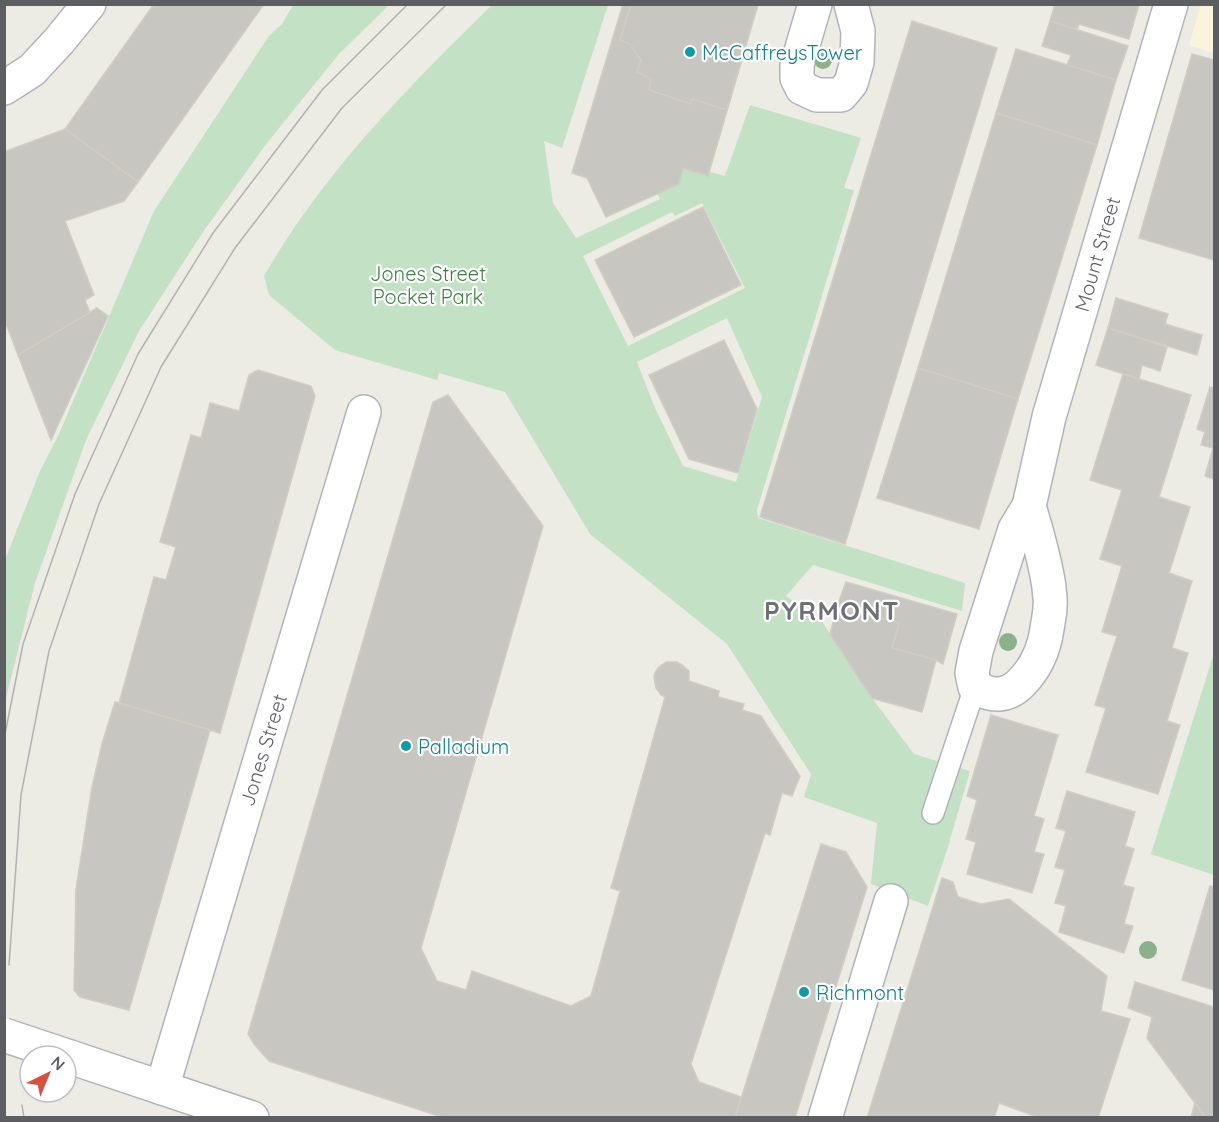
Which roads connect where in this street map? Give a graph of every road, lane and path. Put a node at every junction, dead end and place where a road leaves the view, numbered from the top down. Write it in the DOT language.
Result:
graph roads {
  1 [pos="89,4"];
  2 [pos="815,4"];
  3 [pos="850,4"];
  4 [pos="1171,4"];
  5 [pos="4,87"];
  6 [pos="364,412"];
  7 [pos="1029,506"];
  8 [pos="975,687"];
  9 [pos="933,813"];
  10 [pos="891,901"];
  11 [pos="4,1035"];
  12 [pos="162,1088"];
  13 [pos="252,1118"];
  14 [pos="825,1118"];
  1 -- 5 [label="street"];
  2 -- 3 [label="street"];
  4 -- 7 [label="street, Mount Street"];
  6 -- 12 [label="street, Jones Street"];
  7 -- 8 [label="street, Mount Street"];
  7 -- 8 [label="street, Mount Street"];
  8 -- 9 [label="lane, Mount Street"];
  10 -- 14 [label="street"];
  11 -- 12 [label="street, bridge"];
  12 -- 13 [label="street"];
}
